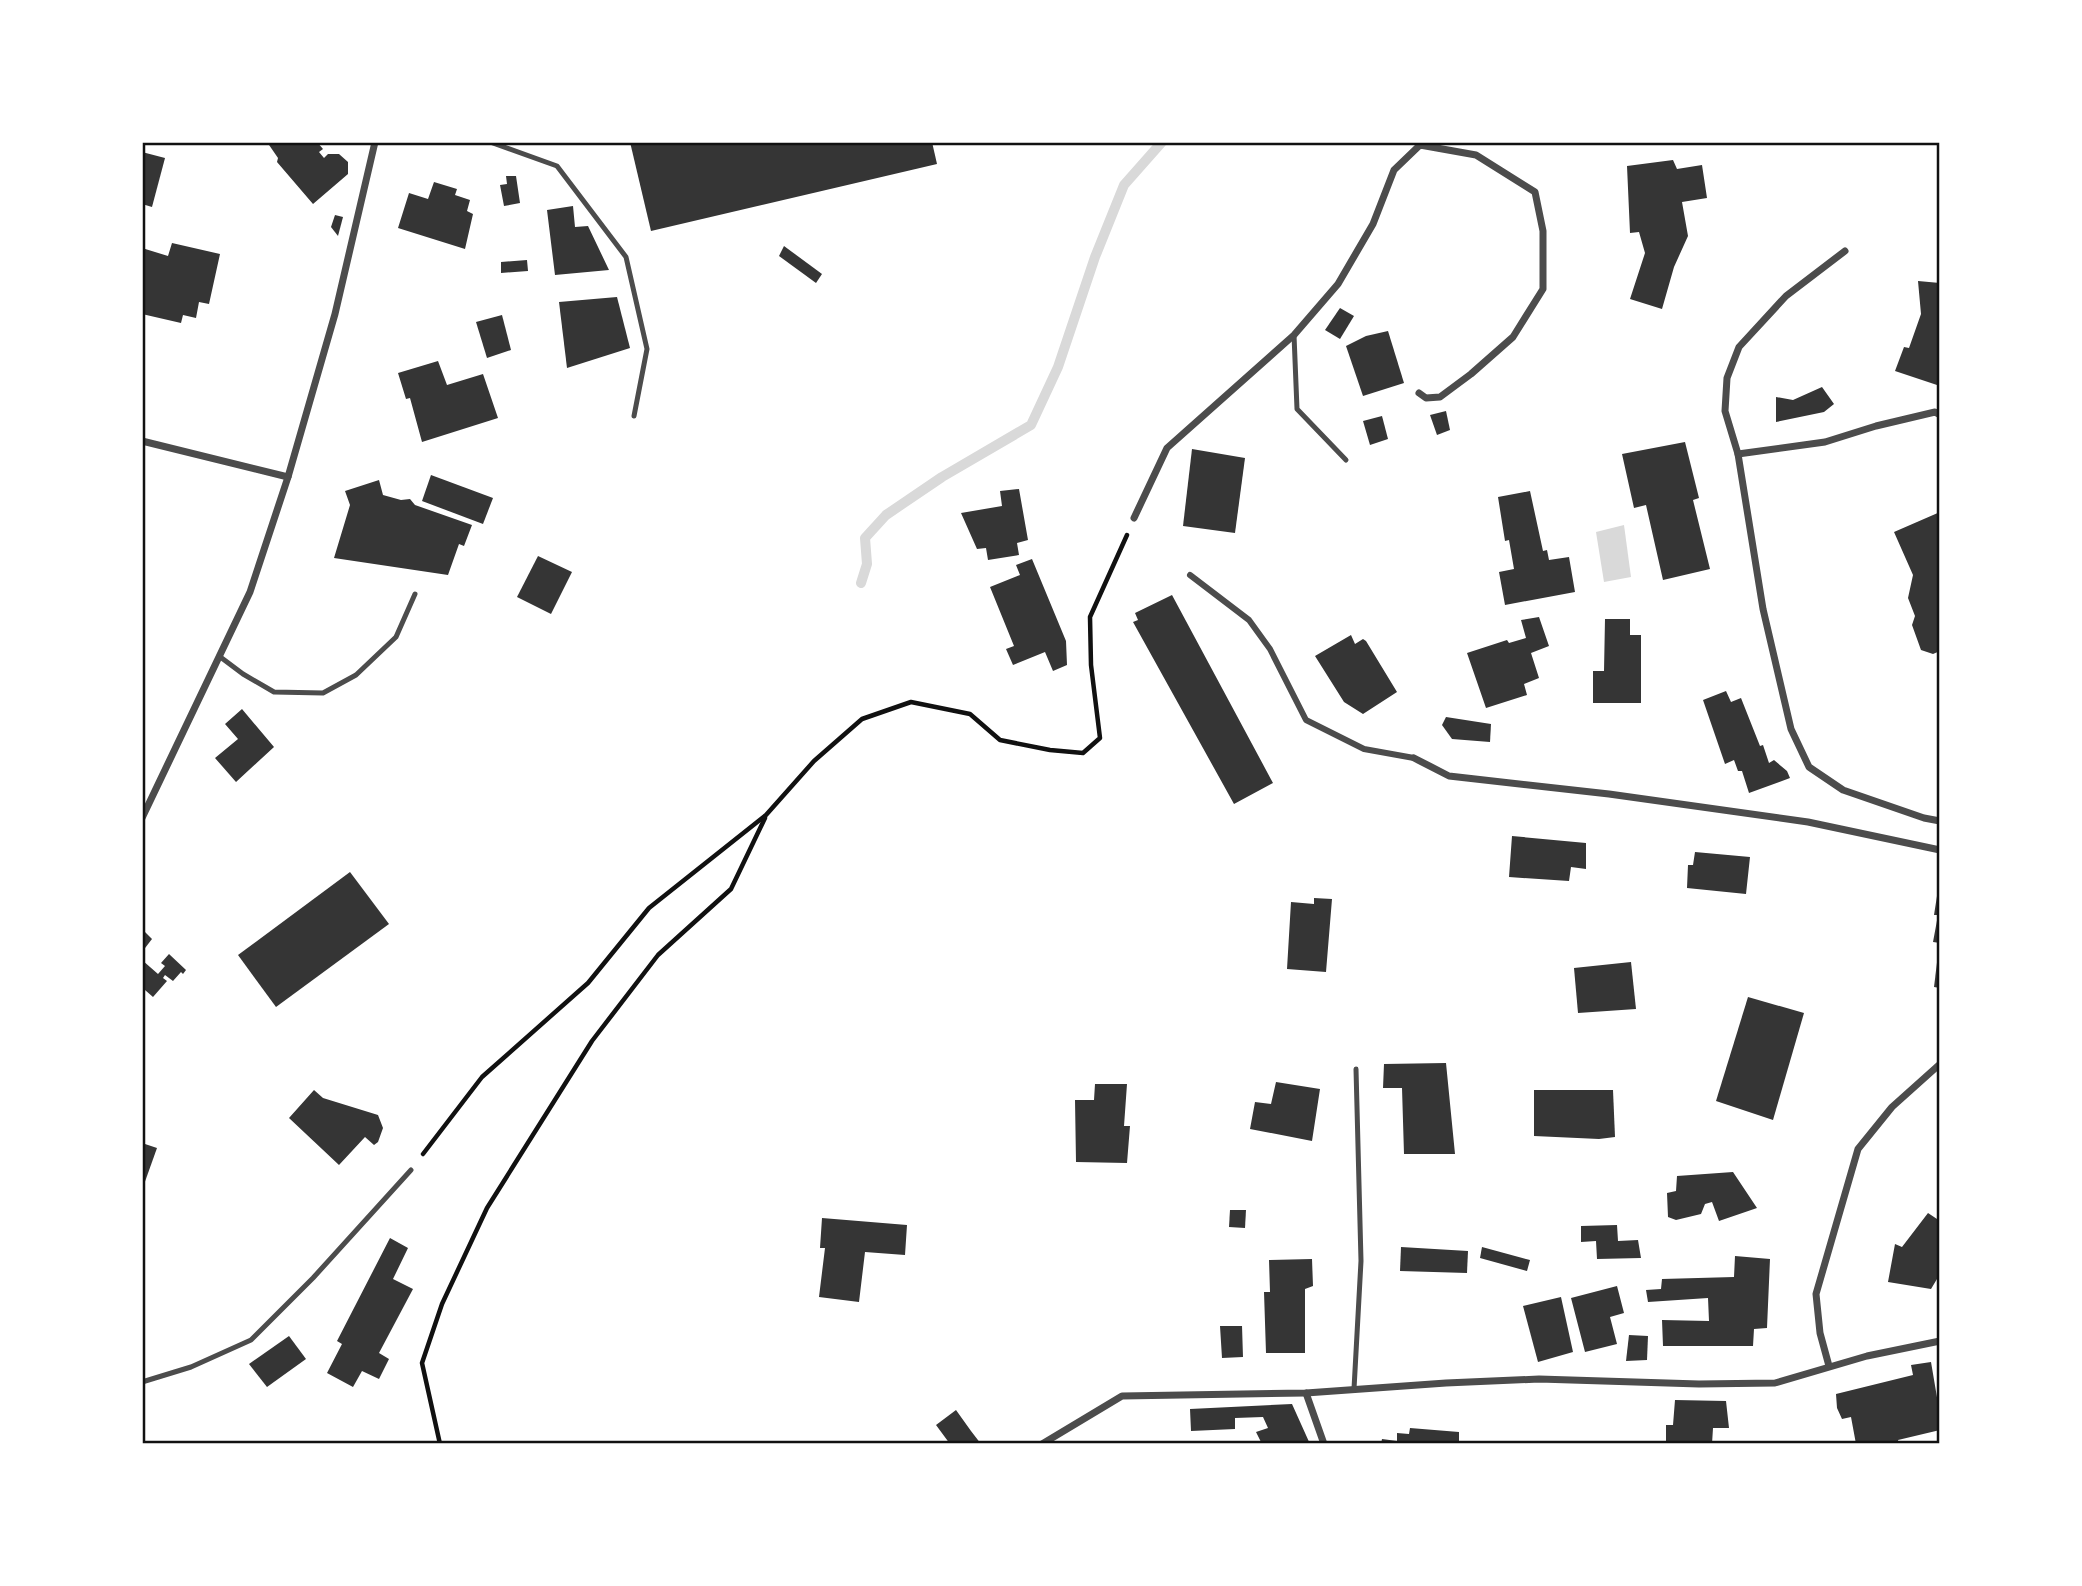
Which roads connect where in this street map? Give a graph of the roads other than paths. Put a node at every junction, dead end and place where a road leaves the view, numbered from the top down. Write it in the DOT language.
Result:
graph roads {
  1 [pos="374,142"];
  2 [pos="490,142"];
  3 [pos="1845,251"];
  4 [pos="1294,335"];
  5 [pos="1419,393"];
  6 [pos="1940,415"];
  7 [pos="634,416"];
  8 [pos="142,441"];
  9 [pos="1738,454"];
  10 [pos="1346,460"];
  11 [pos="288,477"];
  12 [pos="1135,518"];
  13 [pos="1190,575"];
  14 [pos="415,594"];
  15 [pos="219,656"];
  16 [pos="1414,758"];
  17 [pos="142,818"];
  18 [pos="1940,821"];
  19 [pos="1940,850"];
  20 [pos="1940,1064"];
  21 [pos="1356,1069"];
  22 [pos="411,1170"];
  23 [pos="1940,1341"];
  24 [pos="1829,1366"];
  25 [pos="142,1382"];
  26 [pos="1354,1389"];
  27 [pos="1306,1393"];
  28 [pos="1042,1444"];
  29 [pos="1324,1444"];
  1 -- 11 [label="street"];
  2 -- 7 [label="lane"];
  3 -- 9 [label="street"];
  4 -- 5 [label="street"];
  4 -- 10 [label="lane"];
  4 -- 12 [label="street"];
  6 -- 9 [label="street"];
  8 -- 11 [label="street"];
  9 -- 18 [label="street"];
  11 -- 15 [label="street"];
  13 -- 16 [label="street"];
  14 -- 15 [label="lane"];
  15 -- 17 [label="street"];
  16 -- 19 [label="street"];
  20 -- 24 [label="street"];
  21 -- 26 [label="lane"];
  22 -- 25 [label="lane"];
  23 -- 24 [label="street"];
  24 -- 26 [label="street"];
  26 -- 27 [label="street"];
  27 -- 28 [label="street"];
  27 -- 29 [label="street"];
}
